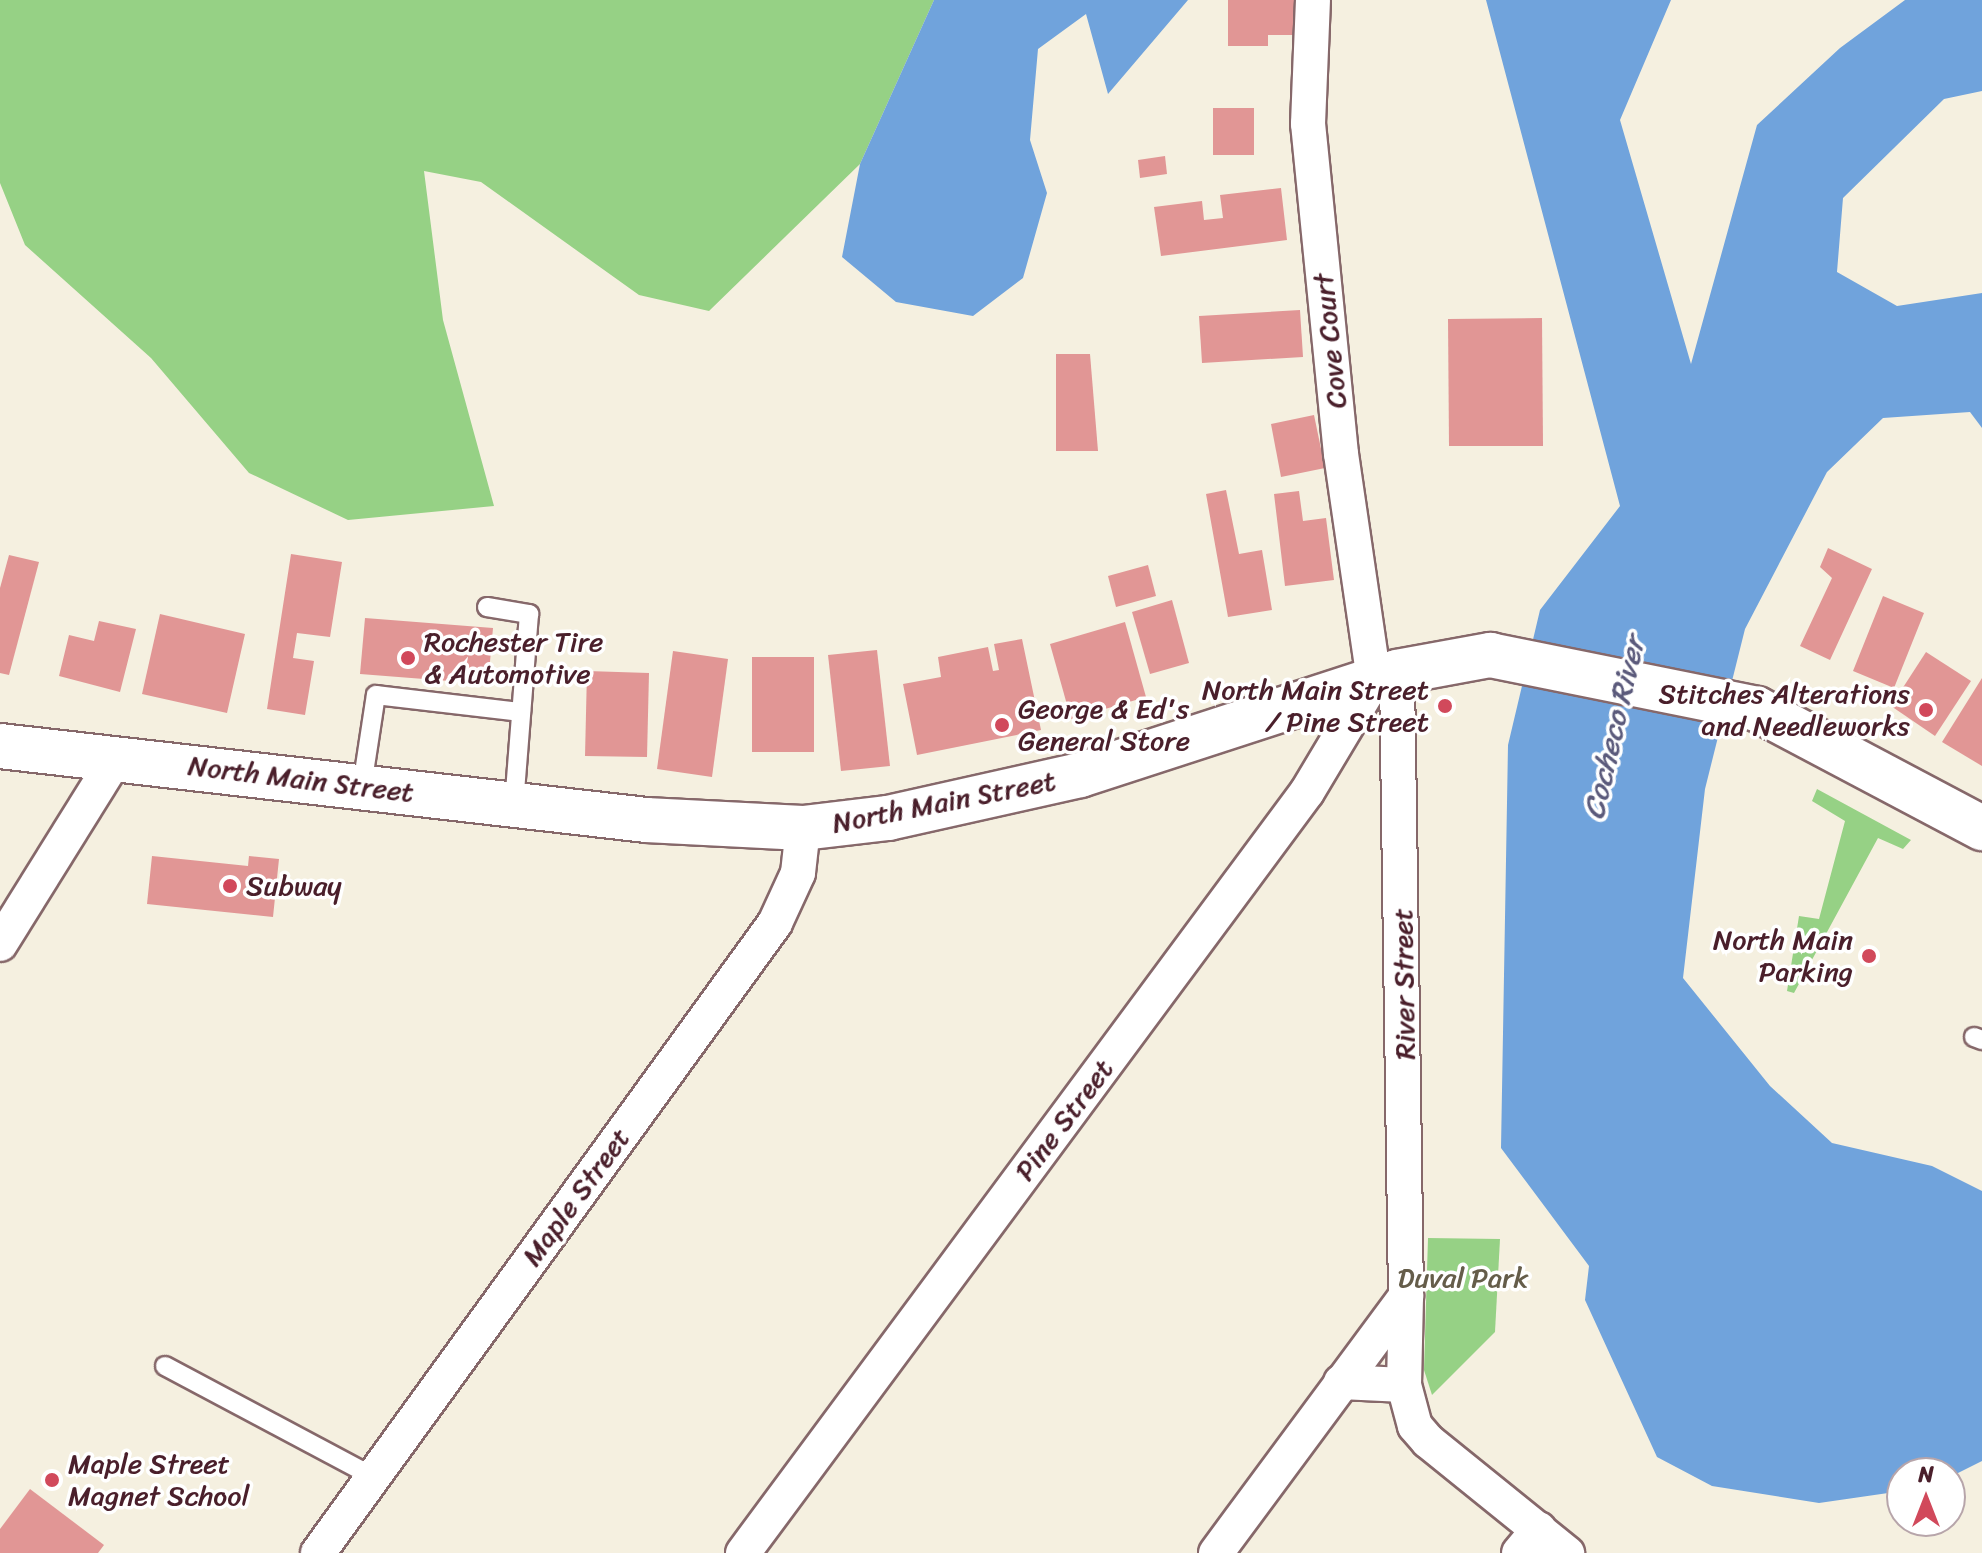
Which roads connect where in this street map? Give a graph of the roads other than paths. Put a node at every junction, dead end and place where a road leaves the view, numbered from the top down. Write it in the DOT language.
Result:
graph roads {
  1 [pos="1313,0"];
  2 [pos="487,607"];
  3 [pos="1385,676"];
  4 [pos="521,712"];
  5 [pos="0,746"];
  6 [pos="115,759"];
  7 [pos="362,786"];
  8 [pos="514,805"];
  9 [pos="803,828"];
  10 [pos="1982,828"];
  11 [pos="0,944"];
  12 [pos="1406,1296"];
  13 [pos="165,1366"];
  14 [pos="1341,1382"];
  15 [pos="1404,1385"];
  16 [pos="372,1476"];
  17 [pos="1529,1541"];
  18 [pos="318,1553"];
  19 [pos="743,1553"];
  20 [pos="1216,1553"];
  21 [pos="1567,1553"];
  1 -- 3 [label="street, Cove Court"];
  2 -- 4 [label="lane"];
  3 -- 9 [label="main road, North Main Street"];
  3 -- 10 [label="main road, North Main Street"];
  3 -- 12 [label="street, River Street"];
  3 -- 19 [label="street, Pine Street"];
  4 -- 7 [label="lane"];
  4 -- 8 [label="lane"];
  5 -- 6 [label="main road, North Main Street"];
  6 -- 7 [label="main road, North Main Street"];
  6 -- 11 [label="street"];
  7 -- 8 [label="main road, North Main Street"];
  8 -- 9 [label="main road, North Main Street"];
  9 -- 16 [label="street, Maple Street"];
  12 -- 14 [label="street"];
  12 -- 15 [label="street, River Street"];
  13 -- 16 [label="lane"];
  14 -- 15 [label="street"];
  14 -- 20 [label="street"];
  15 -- 17 [label="street, River Street"];
  16 -- 18 [label="street, Maple Street"];
  17 -- 21 [label="street, River Street"];
}
